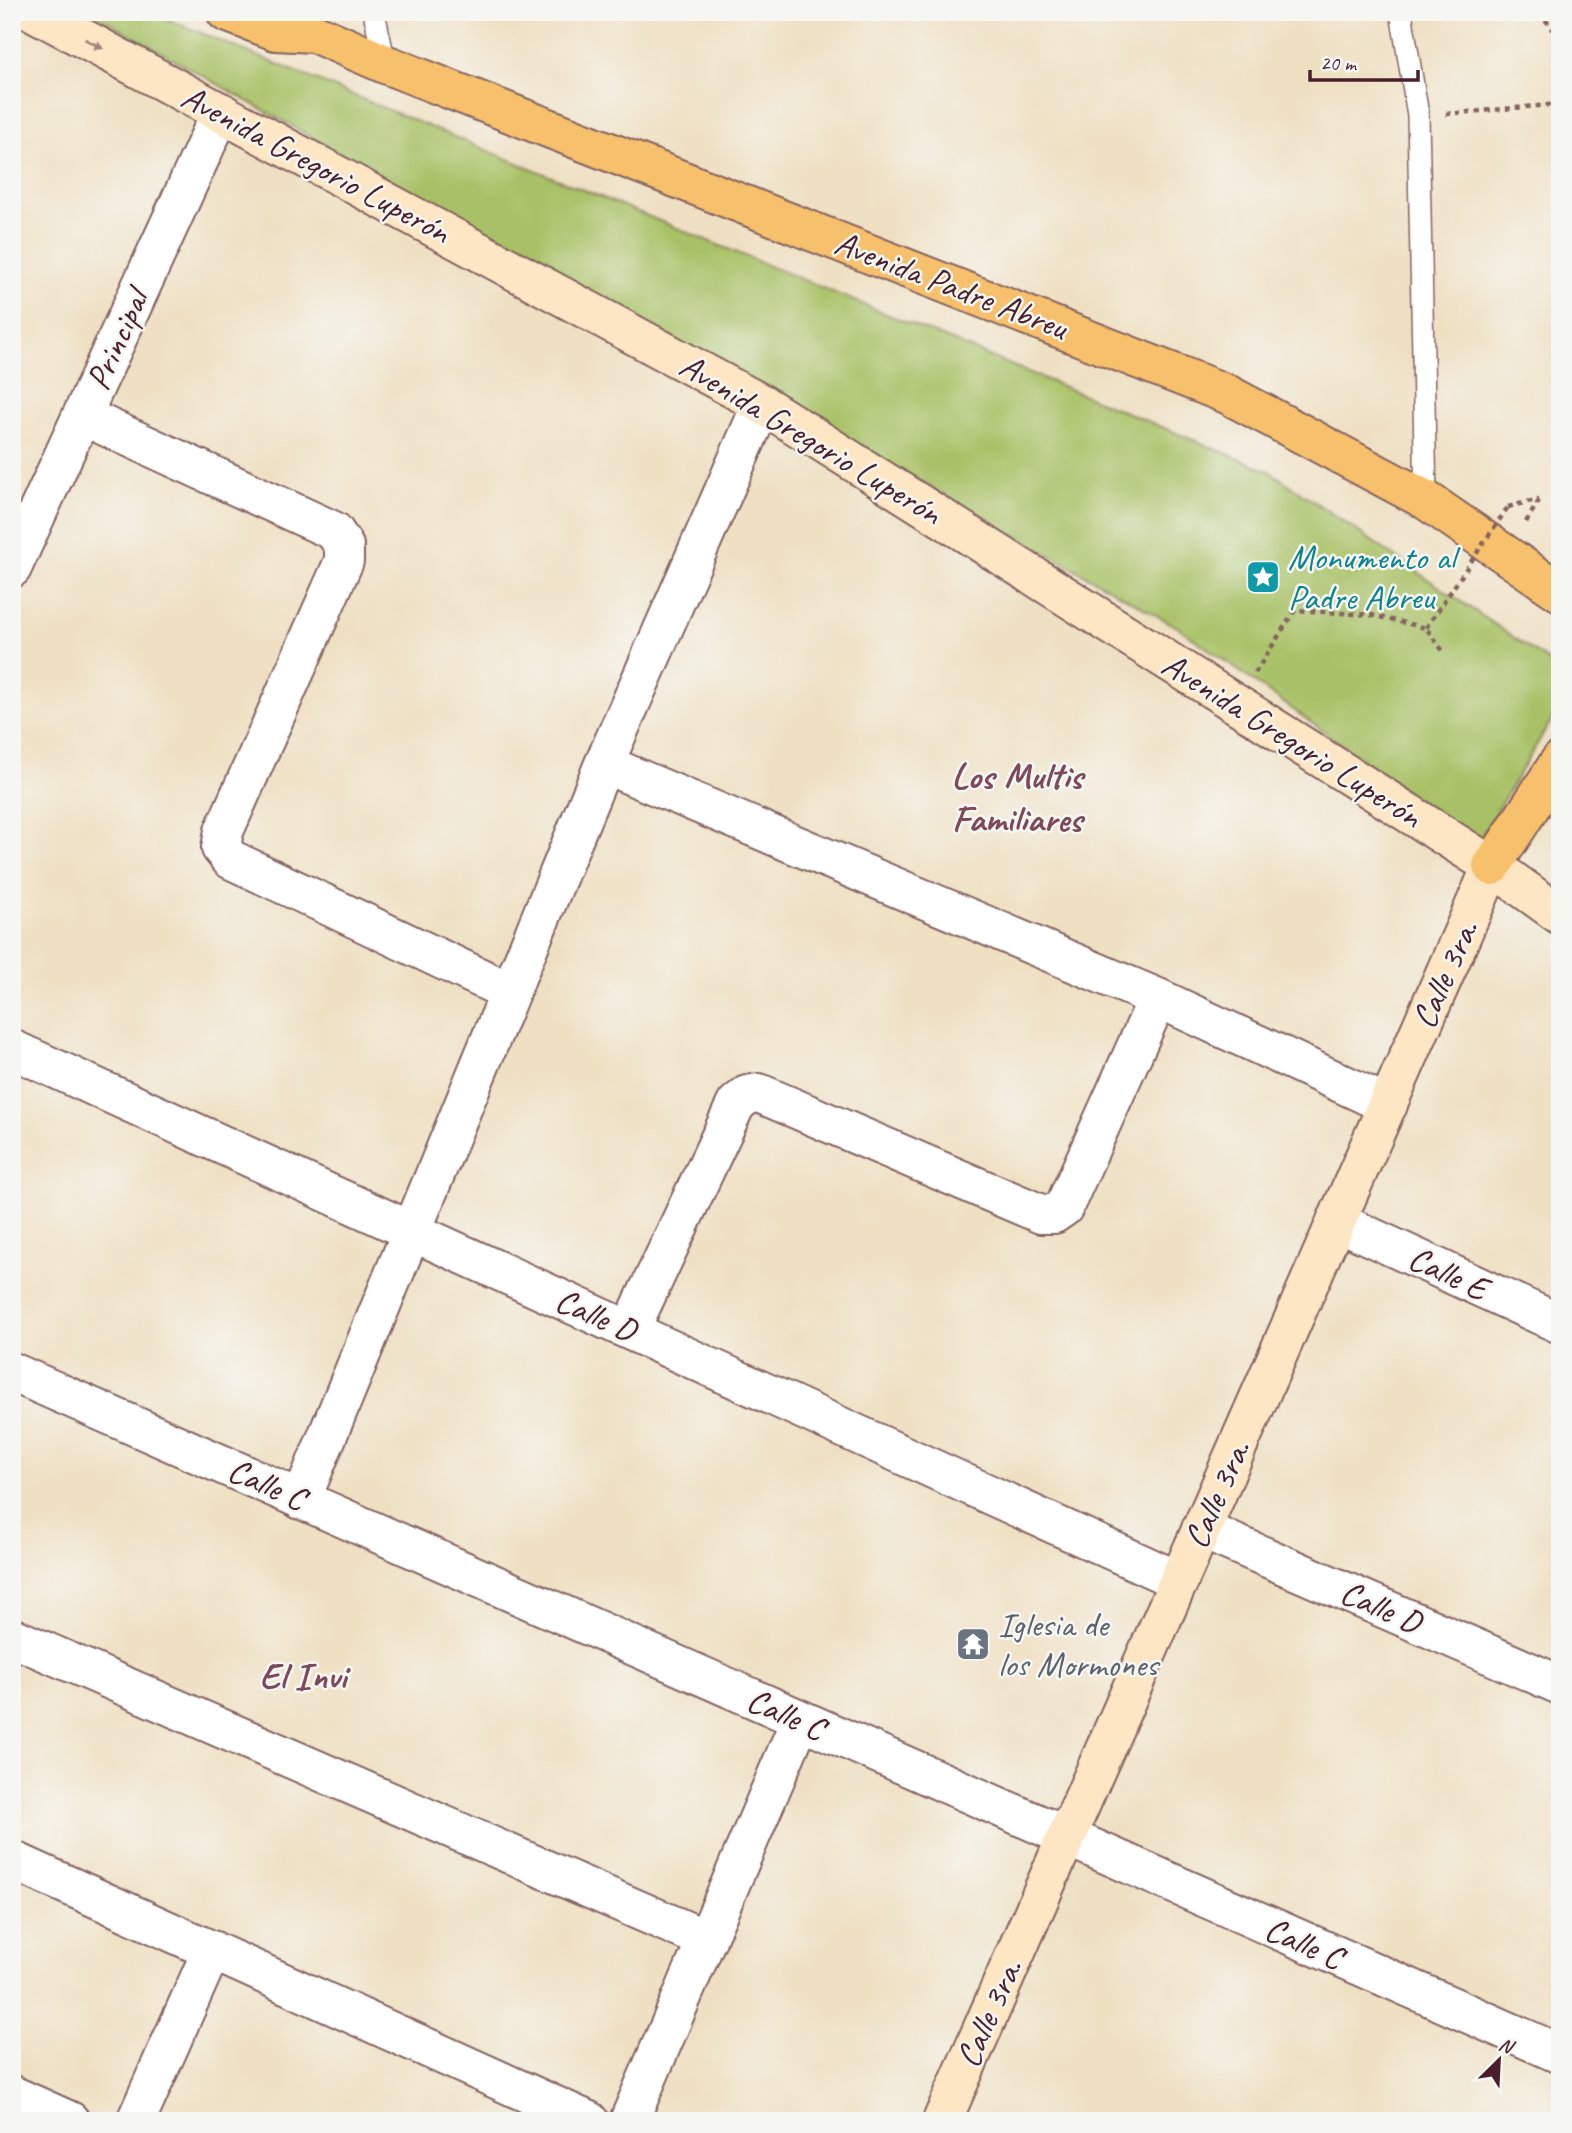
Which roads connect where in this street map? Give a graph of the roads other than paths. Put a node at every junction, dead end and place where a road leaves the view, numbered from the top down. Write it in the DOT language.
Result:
graph roads {
  1 [pos="34,12"];
  2 [pos="226,12"];
  3 [pos="374,12"];
  4 [pos="1401,12"];
  5 [pos="304,22"];
  6 [pos="386,64"];
  7 [pos="221,112"];
  8 [pos="762,404"];
  9 [pos="83,416"];
  10 [pos="1426,500"];
  11 [pos="12,568"];
  12 [pos="1558,588"];
  13 [pos="1560,761"];
  14 [pos="604,764"];
  15 [pos="1560,804"];
  16 [pos="1501,873"];
  17 [pos="1560,915"];
  18 [pos="510,992"];
  19 [pos="1158,998"];
  20 [pos="12,1049"];
  21 [pos="1388,1105"];
  22 [pos="1336,1222"];
  23 [pos="411,1231"];
  24 [pos="1560,1324"];
  25 [pos="630,1330"];
  26 [pos="12,1371"];
  27 [pos="301,1500"];
  28 [pos="1201,1529"];
  29 [pos="1179,1581"];
  30 [pos="12,1637"];
  31 [pos="1560,1685"];
  32 [pos="800,1721"];
  33 [pos="1066,1838"];
  34 [pos="12,1860"];
  35 [pos="706,1940"];
  36 [pos="212,1950"];
  37 [pos="1560,2054"];
  38 [pos="12,2095"];
  39 [pos="63,2119"];
  40 [pos="136,2121"];
  41 [pos="589,2121"];
  42 [pos="629,2121"];
  43 [pos="942,2121"];
  1 -- 7 [label="main road, Avenida Gregorio Luperón, one-way"];
  2 -- 5 [label="main road, Avenida Padre Abreu"];
  3 -- 6 [label="lane"];
  4 -- 10 [label="lane"];
  5 -- 6 [label="main road, Avenida Padre Abreu"];
  6 -- 10 [label="main road, Avenida Padre Abreu"];
  7 -- 8 [label="main road, Avenida Gregorio Luperón"];
  7 -- 9 [label="street, Principal"];
  8 -- 14 [label="street"];
  8 -- 16 [label="main road, Avenida Gregorio Luperón"];
  9 -- 11 [label="street, Principal"];
  9 -- 18 [label="street"];
  10 -- 12 [label="main road, Avenida Padre Abreu"];
  13 -- 16 [label="main road"];
  14 -- 18 [label="street"];
  14 -- 19 [label="street"];
  15 -- 16 [label="main road"];
  16 -- 17 [label="main road, Avenida Gregorio Luperón"];
  16 -- 21 [label="main road, Calle 3ra."];
  18 -- 23 [label="street"];
  19 -- 21 [label="street"];
  19 -- 25 [label="street"];
  20 -- 23 [label="street, Calle D"];
  21 -- 22 [label="main road, Calle 3ra."];
  22 -- 24 [label="street, Calle E"];
  22 -- 28 [label="main road, Calle 3ra."];
  23 -- 25 [label="street, Calle D"];
  23 -- 27 [label="street"];
  25 -- 29 [label="street, Calle D"];
  26 -- 27 [label="street, Calle C"];
  27 -- 32 [label="street, Calle C"];
  28 -- 29 [label="main road, Calle 3ra."];
  28 -- 31 [label="street, Calle D"];
  29 -- 33 [label="main road, Calle 3ra."];
  30 -- 35 [label="street"];
  32 -- 33 [label="street, Calle C"];
  32 -- 35 [label="street"];
  33 -- 37 [label="street, Calle C"];
  33 -- 43 [label="main road, Calle 3ra."];
  34 -- 36 [label="street"];
  35 -- 42 [label="street"];
  36 -- 40 [label="street"];
  36 -- 41 [label="street"];
  38 -- 39 [label="street"];
}
